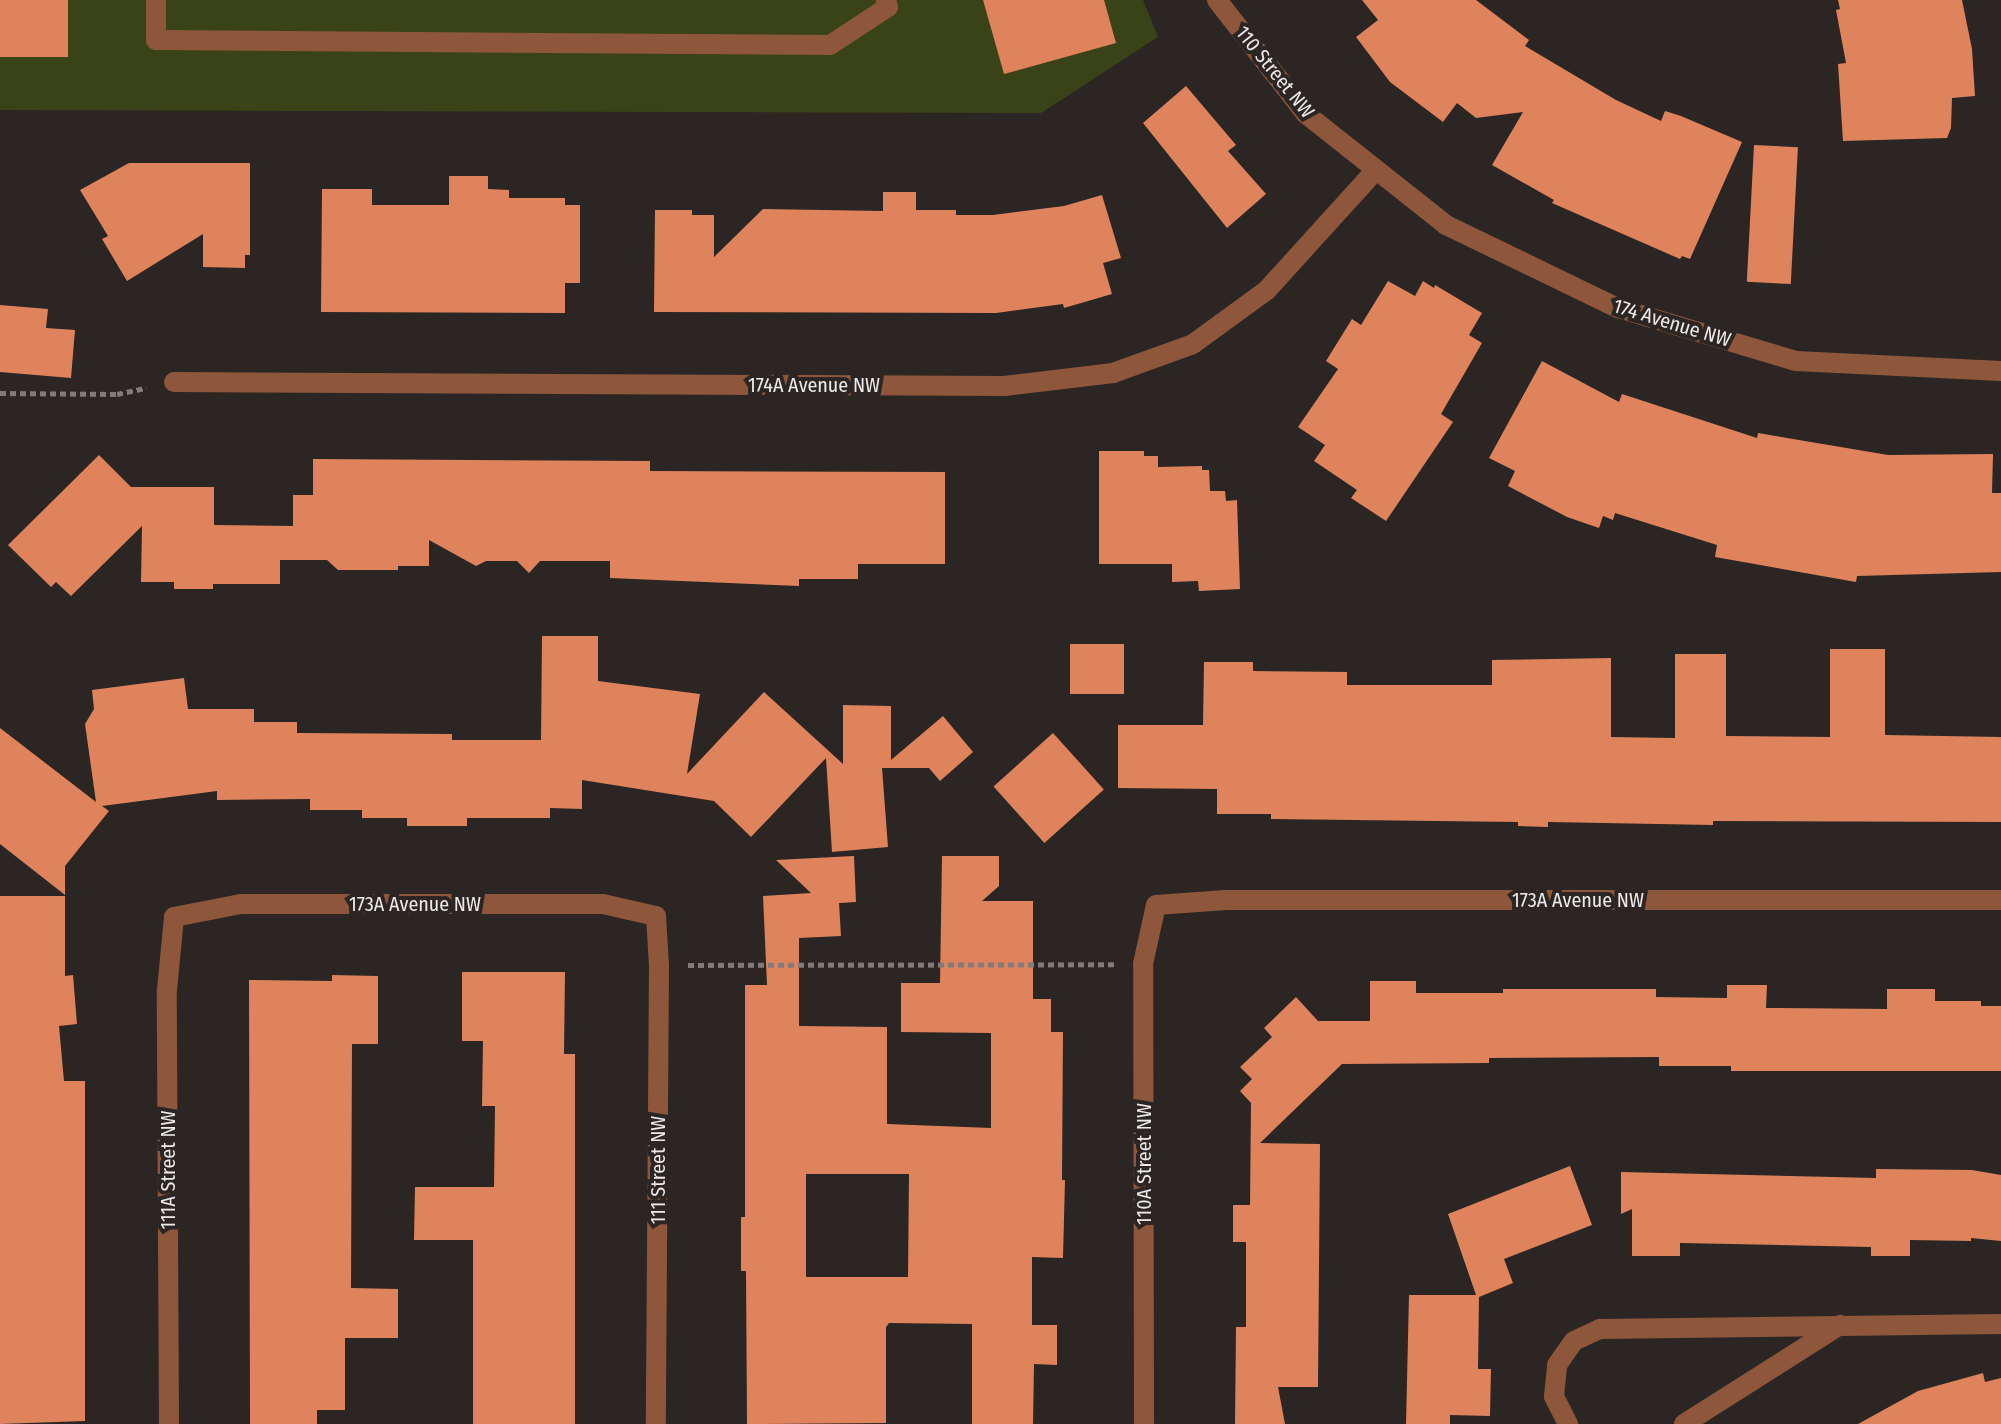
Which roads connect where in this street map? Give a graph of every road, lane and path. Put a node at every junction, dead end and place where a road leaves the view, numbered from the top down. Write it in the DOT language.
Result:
graph roads {
  1 [pos="156,0"];
  2 [pos="886,0"];
  3 [pos="1217,0"];
  4 [pos="1376,170"];
  5 [pos="2001,371"];
  6 [pos="174,382"];
  7 [pos="0,393"];
  8 [pos="2001,900"];
  9 [pos="1156,905"];
  10 [pos="656,916"];
  11 [pos="174,917"];
  12 [pos="1143,964"];
  13 [pos="659,965"];
  14 [pos="2001,1324"];
  15 [pos="1840,1325"];
  16 [pos="169,1424"];
  17 [pos="656,1424"];
  18 [pos="1144,1424"];
  19 [pos="1568,1424"];
  20 [pos="1684,1424"];
  1 -- 2 [label="street"];
  3 -- 4 [label="street, 110 Street NW"];
  4 -- 5 [label="street, 174 Avenue NW"];
  4 -- 6 [label="street, 174A Avenue NW"];
  6 -- 7 [label="path"];
  8 -- 9 [label="street, 173A Avenue NW"];
  9 -- 12 [label="street, 110A Street NW"];
  10 -- 11 [label="street, 173A Avenue NW"];
  10 -- 13 [label="street, 111 Street NW"];
  11 -- 16 [label="street, 111A Street NW"];
  12 -- 13 [label="path"];
  12 -- 18 [label="street, 110A Street NW"];
  13 -- 17 [label="street, 111 Street NW"];
  14 -- 15 [label="street"];
  15 -- 19 [label="street"];
  15 -- 20 [label="street"];
}
